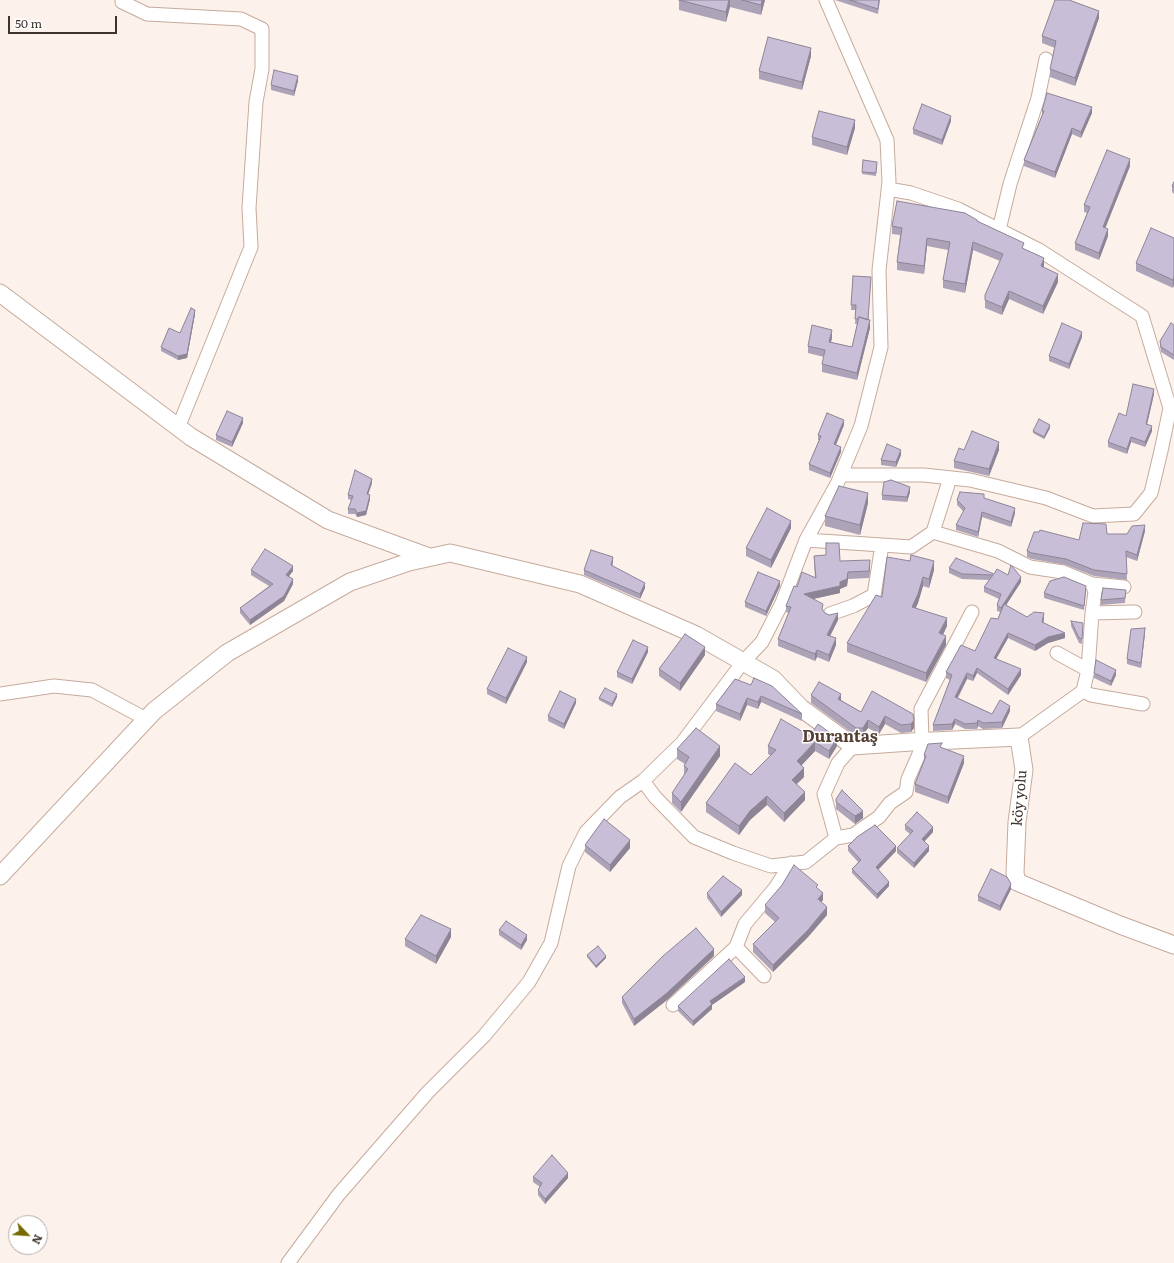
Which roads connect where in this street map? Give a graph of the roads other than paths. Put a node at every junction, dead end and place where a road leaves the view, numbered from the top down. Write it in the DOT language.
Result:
graph roads {
  1 [pos="122,0"];
  2 [pos="826,0"];
  3 [pos="1046,59"];
  4 [pos="888,189"];
  5 [pos="999,230"];
  6 [pos="0,292"];
  7 [pos="178,428"];
  8 [pos="841,475"];
  9 [pos="950,478"];
  10 [pos="933,532"];
  11 [pos="806,540"];
  12 [pos="882,545"];
  13 [pos="429,557"];
  14 [pos="1092,584"];
  15 [pos="1124,588"];
  16 [pos="972,612"];
  17 [pos="1135,612"];
  18 [pos="1092,613"];
  19 [pos="830,614"];
  20 [pos="1057,653"];
  21 [pos="743,662"];
  22 [pos="1088,670"];
  23 [pos="1083,692"];
  24 [pos="0,694"];
  25 [pos="1143,704"];
  26 [pos="146,719"];
  27 [pos="1019,737"];
  28 [pos="922,741"];
  29 [pos="853,746"];
  30 [pos="644,781"];
  31 [pos="836,838"];
  32 [pos="790,863"];
  33 [pos="0,876"];
  34 [pos="1174,944"];
  35 [pos="736,948"];
  36 [pos="764,976"];
  37 [pos="673,1005"];
  38 [pos="288,1263"];
  1 -- 7 [label="street"];
  2 -- 4 [label="street"];
  3 -- 5 [label="street"];
  4 -- 5 [label="street"];
  4 -- 8 [label="street"];
  5 -- 9 [label="street"];
  6 -- 7 [label="street"];
  7 -- 13 [label="street"];
  8 -- 9 [label="street"];
  8 -- 11 [label="street"];
  9 -- 10 [label="street"];
  10 -- 12 [label="street"];
  10 -- 14 [label="street"];
  11 -- 12 [label="street"];
  11 -- 21 [label="street"];
  12 -- 19 [label="street"];
  13 -- 21 [label="street"];
  13 -- 26 [label="street"];
  14 -- 15 [label="street"];
  14 -- 18 [label="street"];
  16 -- 28 [label="street"];
  17 -- 18 [label="street"];
  18 -- 22 [label="street"];
  20 -- 22 [label="street"];
  21 -- 29 [label="street"];
  21 -- 30 [label="street"];
  22 -- 23 [label="street"];
  23 -- 25 [label="street"];
  23 -- 27 [label="street"];
  24 -- 26 [label="street"];
  26 -- 33 [label="street"];
  27 -- 28 [label="street"];
  27 -- 34 [label="street, köy yolu"];
  28 -- 29 [label="street"];
  28 -- 31 [label="street"];
  29 -- 31 [label="street"];
  30 -- 32 [label="street"];
  30 -- 38 [label="street"];
  31 -- 32 [label="street"];
  32 -- 35 [label="street"];
  35 -- 36 [label="street"];
  35 -- 37 [label="street"];
}
